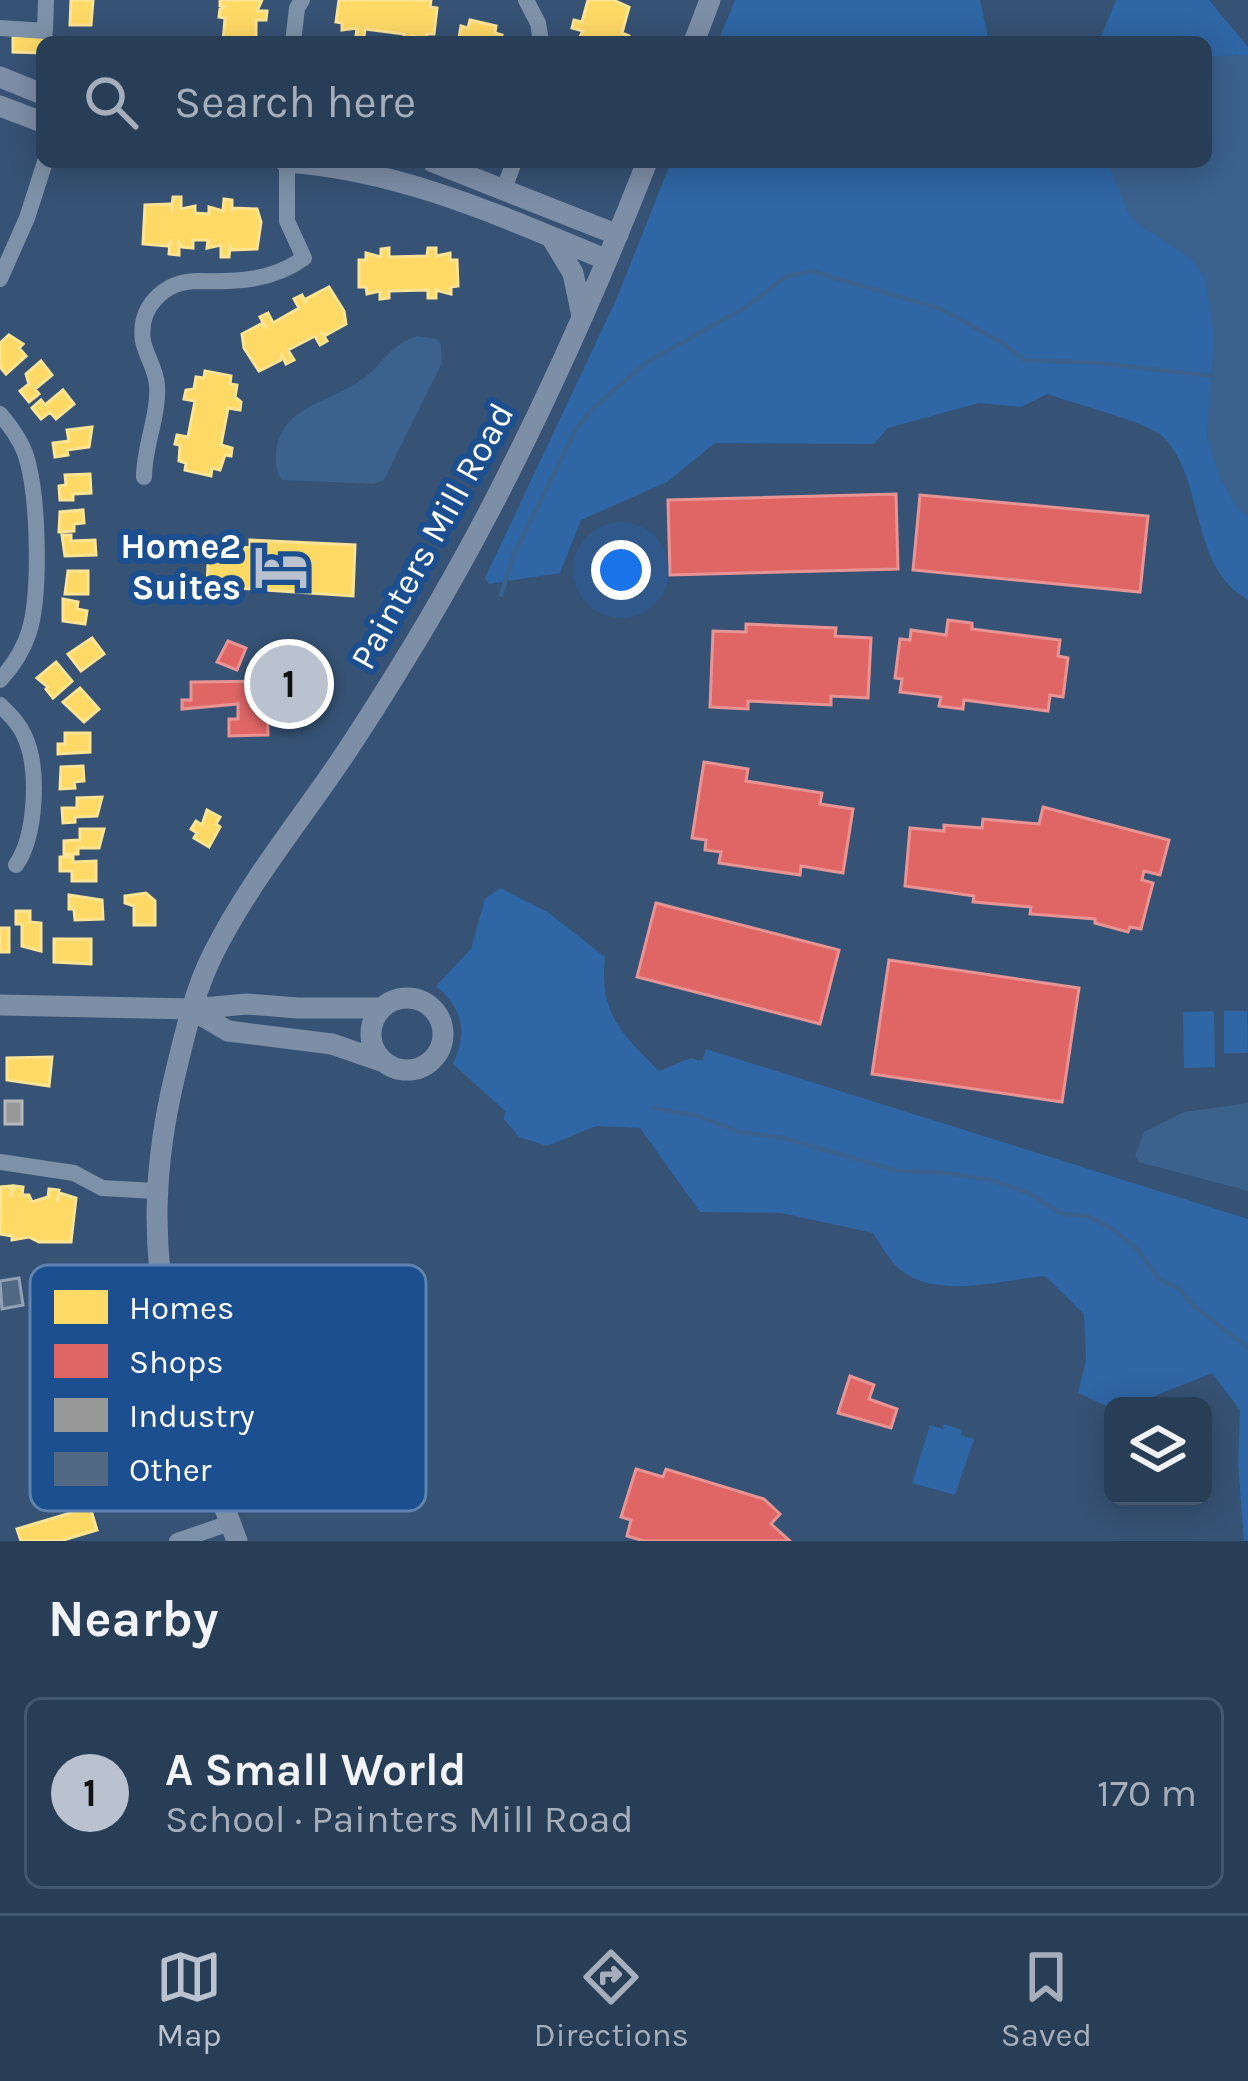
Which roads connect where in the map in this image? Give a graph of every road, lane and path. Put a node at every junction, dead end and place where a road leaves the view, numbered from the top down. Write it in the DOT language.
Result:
graph roads {
  1 [pos="46,0"];
  2 [pos="302,0"];
  3 [pos="526,0"];
  4 [pos="710,0"];
  5 [pos="0,28"];
  6 [pos="293,36"];
  7 [pos="540,36"];
  8 [pos="696,36"];
  9 [pos="0,77"];
  10 [pos="36,92"];
  11 [pos="0,106"];
  12 [pos="36,120"];
  13 [pos="43,168"];
  14 [pos="287,168"];
  15 [pos="348,168"];
  16 [pos="449,168"];
  17 [pos="512,168"];
  18 [pos="644,168"];
  19 [pos="504,189"];
  20 [pos="548,235"];
  21 [pos="618,235"];
  22 [pos="607,260"];
  23 [pos="0,279"];
  24 [pos="582,316"];
  25 [pos="0,414"];
  26 [pos="144,477"];
  27 [pos="0,680"];
  28 [pos="0,705"];
  29 [pos="16,865"];
  30 [pos="0,1006"];
  31 [pos="381,1008"];
  32 [pos="191,1010"];
  33 [pos="383,1062"];
  34 [pos="0,1162"];
  35 [pos="156,1191"];
  36 [pos="158,1265"];
  37 [pos="233,1532"];
  38 [pos="177,1541"];
  1 -- 5 [label="street"];
  2 -- 6 [label="street"];
  3 -- 7 [label="street"];
  4 -- 8 [label="main road"];
  9 -- 10 [label="main road"];
  11 -- 12 [label="main road"];
  13 -- 23 [label="street"];
  14 -- 26 [label="street"];
  15 -- 20 [label="main road"];
  16 -- 19 [label="main road"];
  17 -- 19 [label="street"];
  18 -- 21 [label="main road, Painters Mill Road"];
  19 -- 21 [label="main road"];
  20 -- 22 [label="main road"];
  20 -- 24 [label="main road"];
  21 -- 22 [label="main road, Painters Mill Road"];
  22 -- 24 [label="main road, Painters Mill Road"];
  24 -- 32 [label="main road, Painters Mill Road"];
  25 -- 27 [label="street"];
  28 -- 29 [label="street"];
  30 -- 32 [label="main road"];
  31 -- 32 [label="main road"];
  31 -- 33 [label="main road"];
  31 -- 33 [label="main road"];
  32 -- 33 [label="main road"];
  32 -- 35 [label="main road, Painters Mill Road"];
  34 -- 35 [label="street"];
  35 -- 36 [label="main road, Painters Mill Road"];
  37 -- 38 [label="street"];
}
